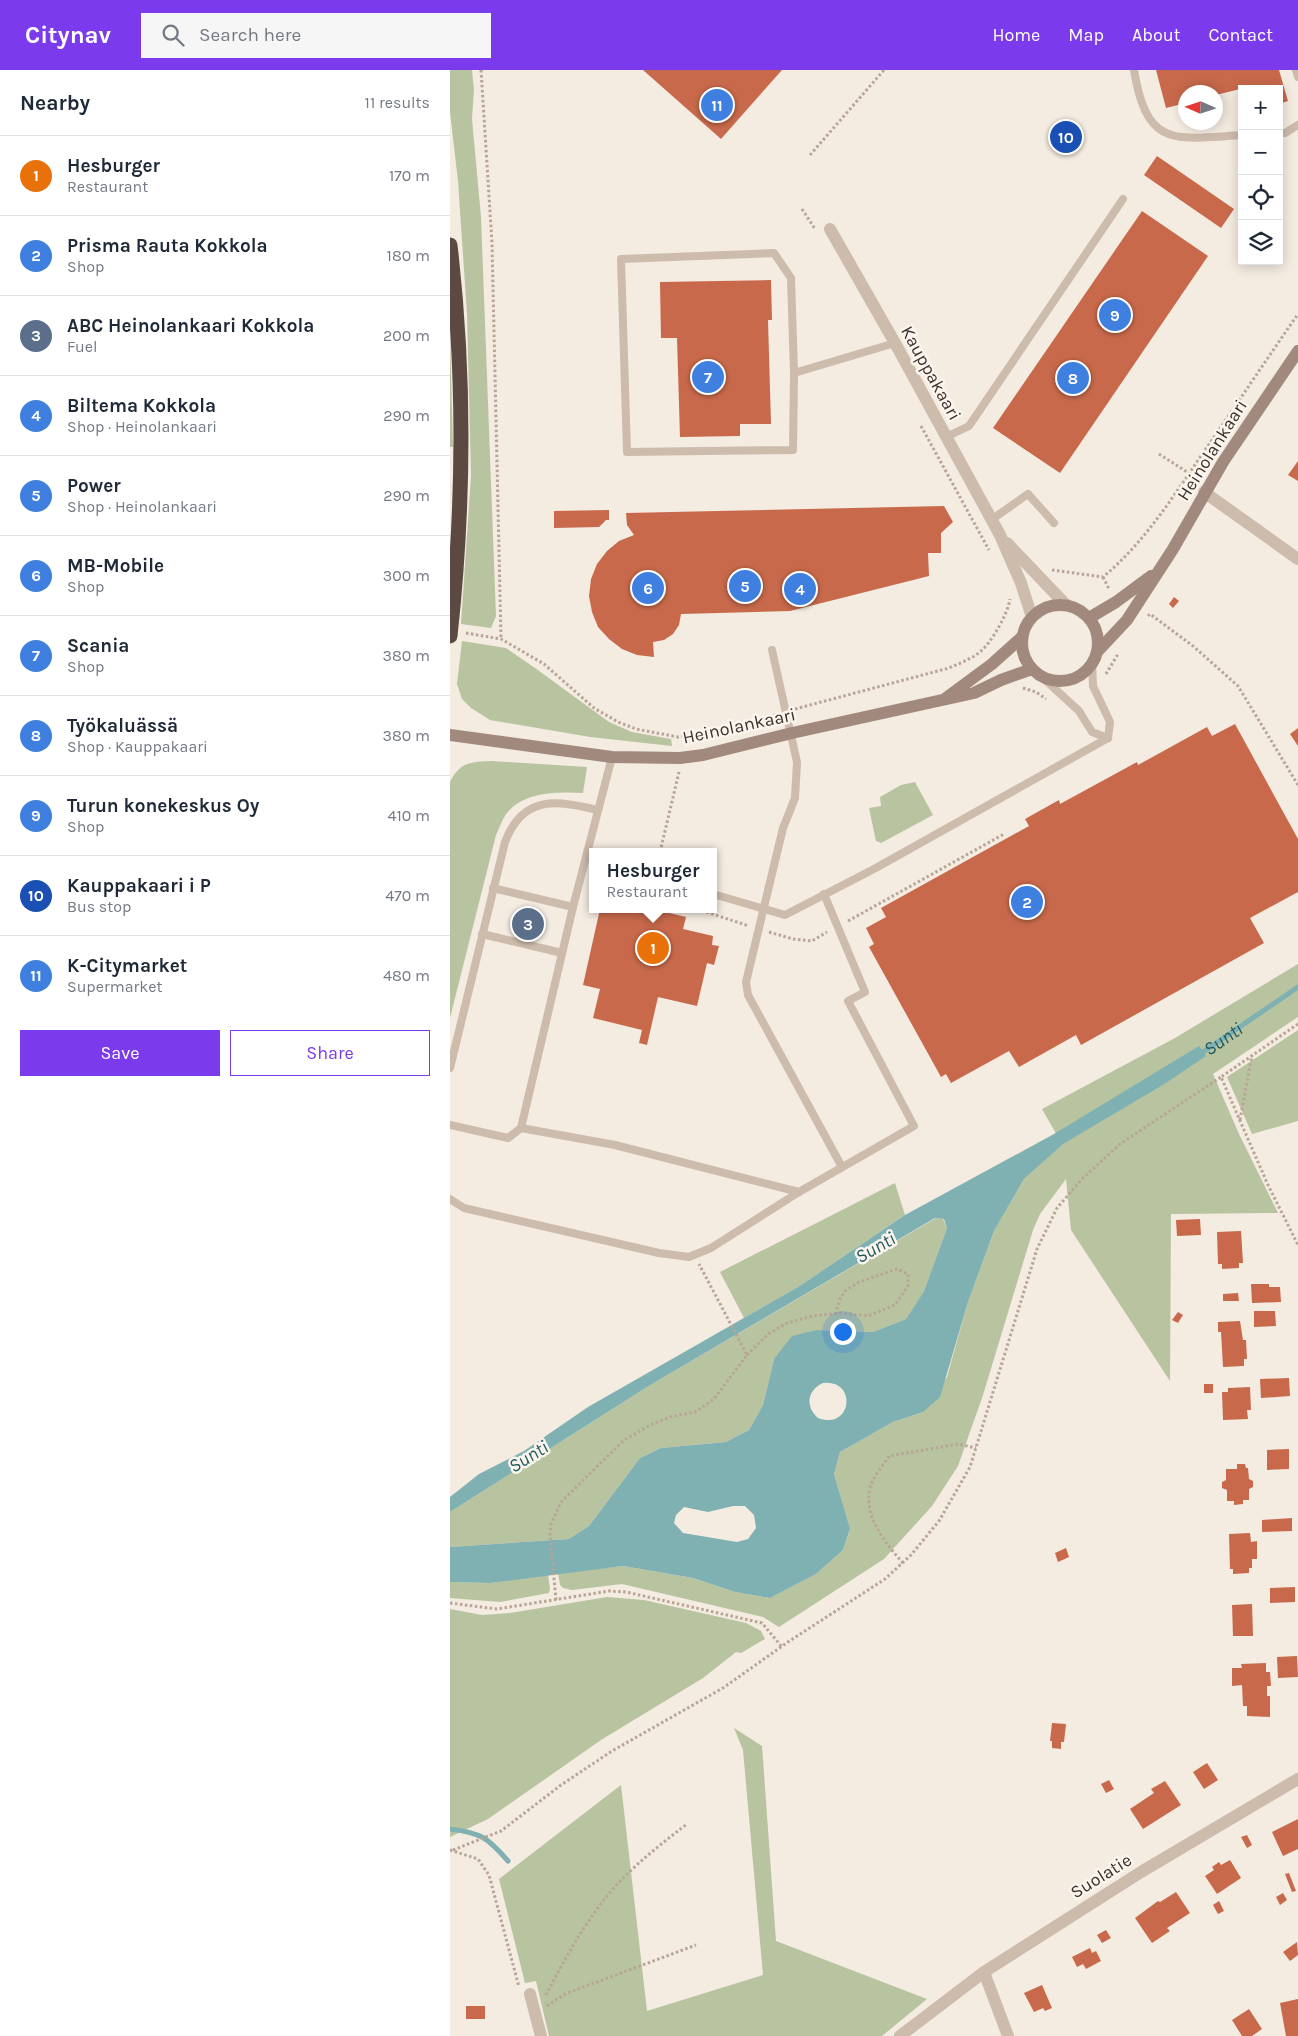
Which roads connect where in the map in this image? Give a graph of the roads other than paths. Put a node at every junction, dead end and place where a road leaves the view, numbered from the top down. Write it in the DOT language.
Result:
graph roads {
  1 [pos="1134,70"];
  2 [pos="1296,70"];
  3 [pos="1298,76"];
  4 [pos="1298,125"];
  5 [pos="1283,133"];
  6 [pos="1238,135"];
  7 [pos="1124,199"];
  8 [pos="830,229"];
  9 [pos="450,245"];
  10 [pos="895,343"];
  11 [pos="1298,351"];
  12 [pos="794,373"];
  13 [pos="946,437"];
  14 [pos="1204,492"];
  15 [pos="992,520"];
  16 [pos="1054,523"];
  17 [pos="1000,535"];
  18 [pos="1298,559"];
  19 [pos="1160,570"];
  20 [pos="1066,605"];
  21 [pos="1032,616"];
  22 [pos="1089,618"];
  23 [pos="457,635"];
  24 [pos="1022,637"];
  25 [pos="772,650"];
  26 [pos="1094,657"];
  27 [pos="1037,673"];
  28 [pos="944,699"];
  29 [pos="792,733"];
  30 [pos="450,735"];
  31 [pos="1108,738"];
  32 [pos="612,757"];
  33 [pos="598,810"];
  34 [pos="584,863"];
  35 [pos="589,864"];
  36 [pos="493,888"];
  37 [pos="824,894"];
  38 [pos="717,895"];
  39 [pos="573,908"];
  40 [pos="764,910"];
  41 [pos="482,934"];
  42 [pos="562,953"];
  43 [pos="450,1068"];
  44 [pos="450,1125"];
  45 [pos="521,1128"];
  46 [pos="842,1167"];
  47 [pos="799,1192"];
  48 [pos="450,1199"];
  49 [pos="1298,1779"];
  50 [pos="984,1972"];
  51 [pos="525,1994"];
  52 [pos="541,2036"];
  53 [pos="900,2036"];
  54 [pos="1008,2036"];
  1 -- 6 [label="lane"];
  2 -- 3 [label="lane"];
  4 -- 5 [label="lane"];
  7 -- 13 [label="lane"];
  8 -- 10 [label="street, Kauppakaari"];
  9 -- 23 [label="highway"];
  10 -- 12 [label="lane"];
  10 -- 13 [label="street, Kauppakaari"];
  11 -- 14 [label="street, Heinolankaari"];
  12 -- 12 [label="lane"];
  13 -- 15 [label="street, Kauppakaari"];
  14 -- 18 [label="street"];
  14 -- 19 [label="street, Heinolankaari"];
  15 -- 16 [label="lane"];
  15 -- 17 [label="street, Kauppakaari"];
  17 -- 20 [label="street, Kauppakaari"];
  17 -- 21 [label="street, Kauppakaari"];
  19 -- 22 [label="street, Heinolankaari"];
  19 -- 26 [label="street, Heinolankaari"];
  20 -- 21 [label="street"];
  20 -- 22 [label="street"];
  21 -- 24 [label="street"];
  22 -- 26 [label="street"];
  24 -- 27 [label="street"];
  24 -- 28 [label="street, Heinolankaari"];
  25 -- 29 [label="lane"];
  26 -- 27 [label="street"];
  26 -- 31 [label="lane"];
  27 -- 28 [label="street, Heinolankaari"];
  27 -- 31 [label="lane"];
  28 -- 29 [label="street, Heinolankaari"];
  29 -- 32 [label="street, Heinolankaari"];
  29 -- 40 [label="lane"];
  30 -- 32 [label="street, Heinolankaari"];
  31 -- 37 [label="lane"];
  32 -- 33 [label="lane"];
  33 -- 34 [label="lane"];
  33 -- 36 [label="lane"];
  34 -- 35 [label="lane"];
  34 -- 39 [label="lane"];
  36 -- 39 [label="lane"];
  36 -- 41 [label="lane"];
  37 -- 40 [label="lane"];
  37 -- 46 [label="lane"];
  38 -- 40 [label="lane"];
  39 -- 42 [label="lane"];
  40 -- 46 [label="lane"];
  41 -- 42 [label="lane"];
  41 -- 43 [label="lane"];
  42 -- 45 [label="lane"];
  44 -- 45 [label="lane"];
  45 -- 47 [label="lane"];
  46 -- 47 [label="lane"];
  47 -- 48 [label="lane"];
  49 -- 50 [label="street, Suolatie"];
  50 -- 53 [label="street, Suolatie"];
  50 -- 54 [label="street"];
  51 -- 52 [label="street"];
}
